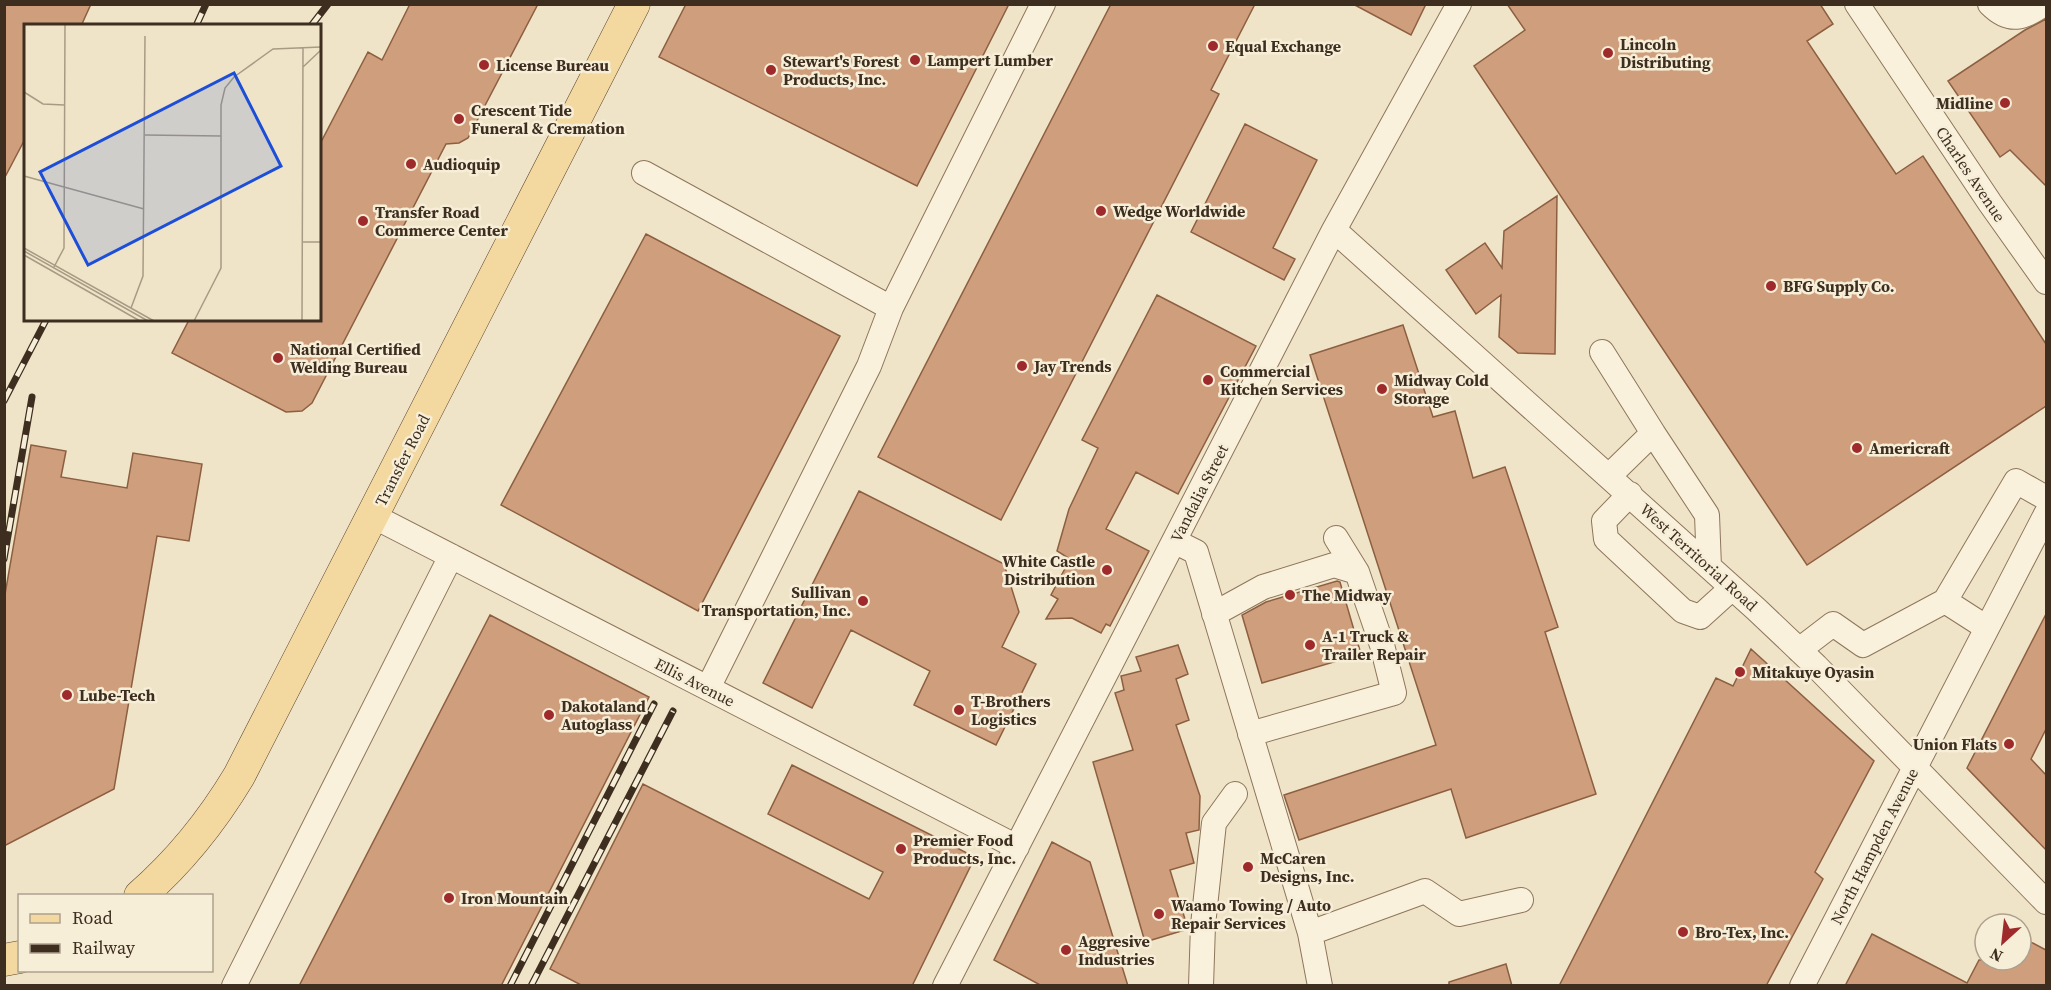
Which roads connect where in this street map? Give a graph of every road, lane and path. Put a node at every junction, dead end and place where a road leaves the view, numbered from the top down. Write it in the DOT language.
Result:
graph roads {
  1 [pos="634,4"];
  2 [pos="1043,4"];
  3 [pos="1459,4"];
  4 [pos="1857,4"];
  5 [pos="1990,4"];
  6 [pos="2016,4"];
  7 [pos="2043,5"];
  8 [pos="644,172"];
  9 [pos="1334,230"];
  10 [pos="2046,282"];
  11 [pos="891,308"];
  12 [pos="1602,352"];
  13 [pos="1653,434"];
  14 [pos="1609,476"];
  15 [pos="1630,494"];
  16 [pos="2046,498"];
  17 [pos="2046,514"];
  18 [pos="373,516"];
  19 [pos="1336,538"];
  20 [pos="1174,541"];
  21 [pos="451,556"];
  22 [pos="1709,567"];
  23 [pos="1357,572"];
  24 [pos="1732,588"];
  25 [pos="1945,601"];
  26 [pos="1214,614"];
  27 [pos="1987,628"];
  28 [pos="1799,650"];
  29 [pos="708,688"];
  30 [pos="1250,734"];
  31 [pos="1914,768"];
  32 [pos="1235,794"];
  33 [pos="1017,847"];
  34 [pos="142,894"];
  35 [pos="1521,900"];
  36 [pos="2046,902"];
  37 [pos="1310,933"];
  38 [pos="947,985"];
  39 [pos="234,986"];
  40 [pos="1201,986"];
  41 [pos="1320,986"];
  42 [pos="1802,986"];
  1 -- 18 [label="main road, Transfer Road"];
  2 -- 11 [label="street"];
  3 -- 9 [label="street, Vandalia Street"];
  4 -- 10 [label="street, Charles Avenue"];
  5 -- 7 [label="street"];
  6 -- 7 [label="street"];
  8 -- 11 [label="street"];
  9 -- 14 [label="street, West Territorial Road"];
  9 -- 20 [label="street, Vandalia Street"];
  11 -- 29 [label="street"];
  12 -- 13 [label="street"];
  13 -- 14 [label="street"];
  13 -- 22 [label="street"];
  14 -- 15 [label="street, West Territorial Road"];
  15 -- 22 [label="street, West Territorial Road"];
  15 -- 24 [label="street"];
  16 -- 25 [label="street"];
  17 -- 27 [label="street, North Hampden Avenue"];
  18 -- 21 [label="street, Ellis Avenue"];
  18 -- 34 [label="main road, Transfer Road"];
  19 -- 23 [label="street"];
  20 -- 26 [label="street"];
  20 -- 33 [label="street, Vandalia Street"];
  21 -- 29 [label="street, Ellis Avenue"];
  21 -- 39 [label="street"];
  22 -- 24 [label="street, West Territorial Road"];
  23 -- 26 [label="street"];
  23 -- 30 [label="street"];
  24 -- 28 [label="street, West Territorial Road"];
  25 -- 27 [label="street"];
  25 -- 28 [label="street"];
  26 -- 30 [label="street"];
  27 -- 31 [label="street, North Hampden Avenue"];
  28 -- 31 [label="street, West Territorial Road"];
  29 -- 33 [label="street, Ellis Avenue"];
  30 -- 37 [label="street"];
  31 -- 36 [label="street, West Territorial Road"];
  31 -- 42 [label="street, North Hampden Avenue"];
  32 -- 40 [label="street"];
  33 -- 38 [label="street, Vandalia Street"];
  35 -- 37 [label="street"];
  37 -- 41 [label="street"];
}
